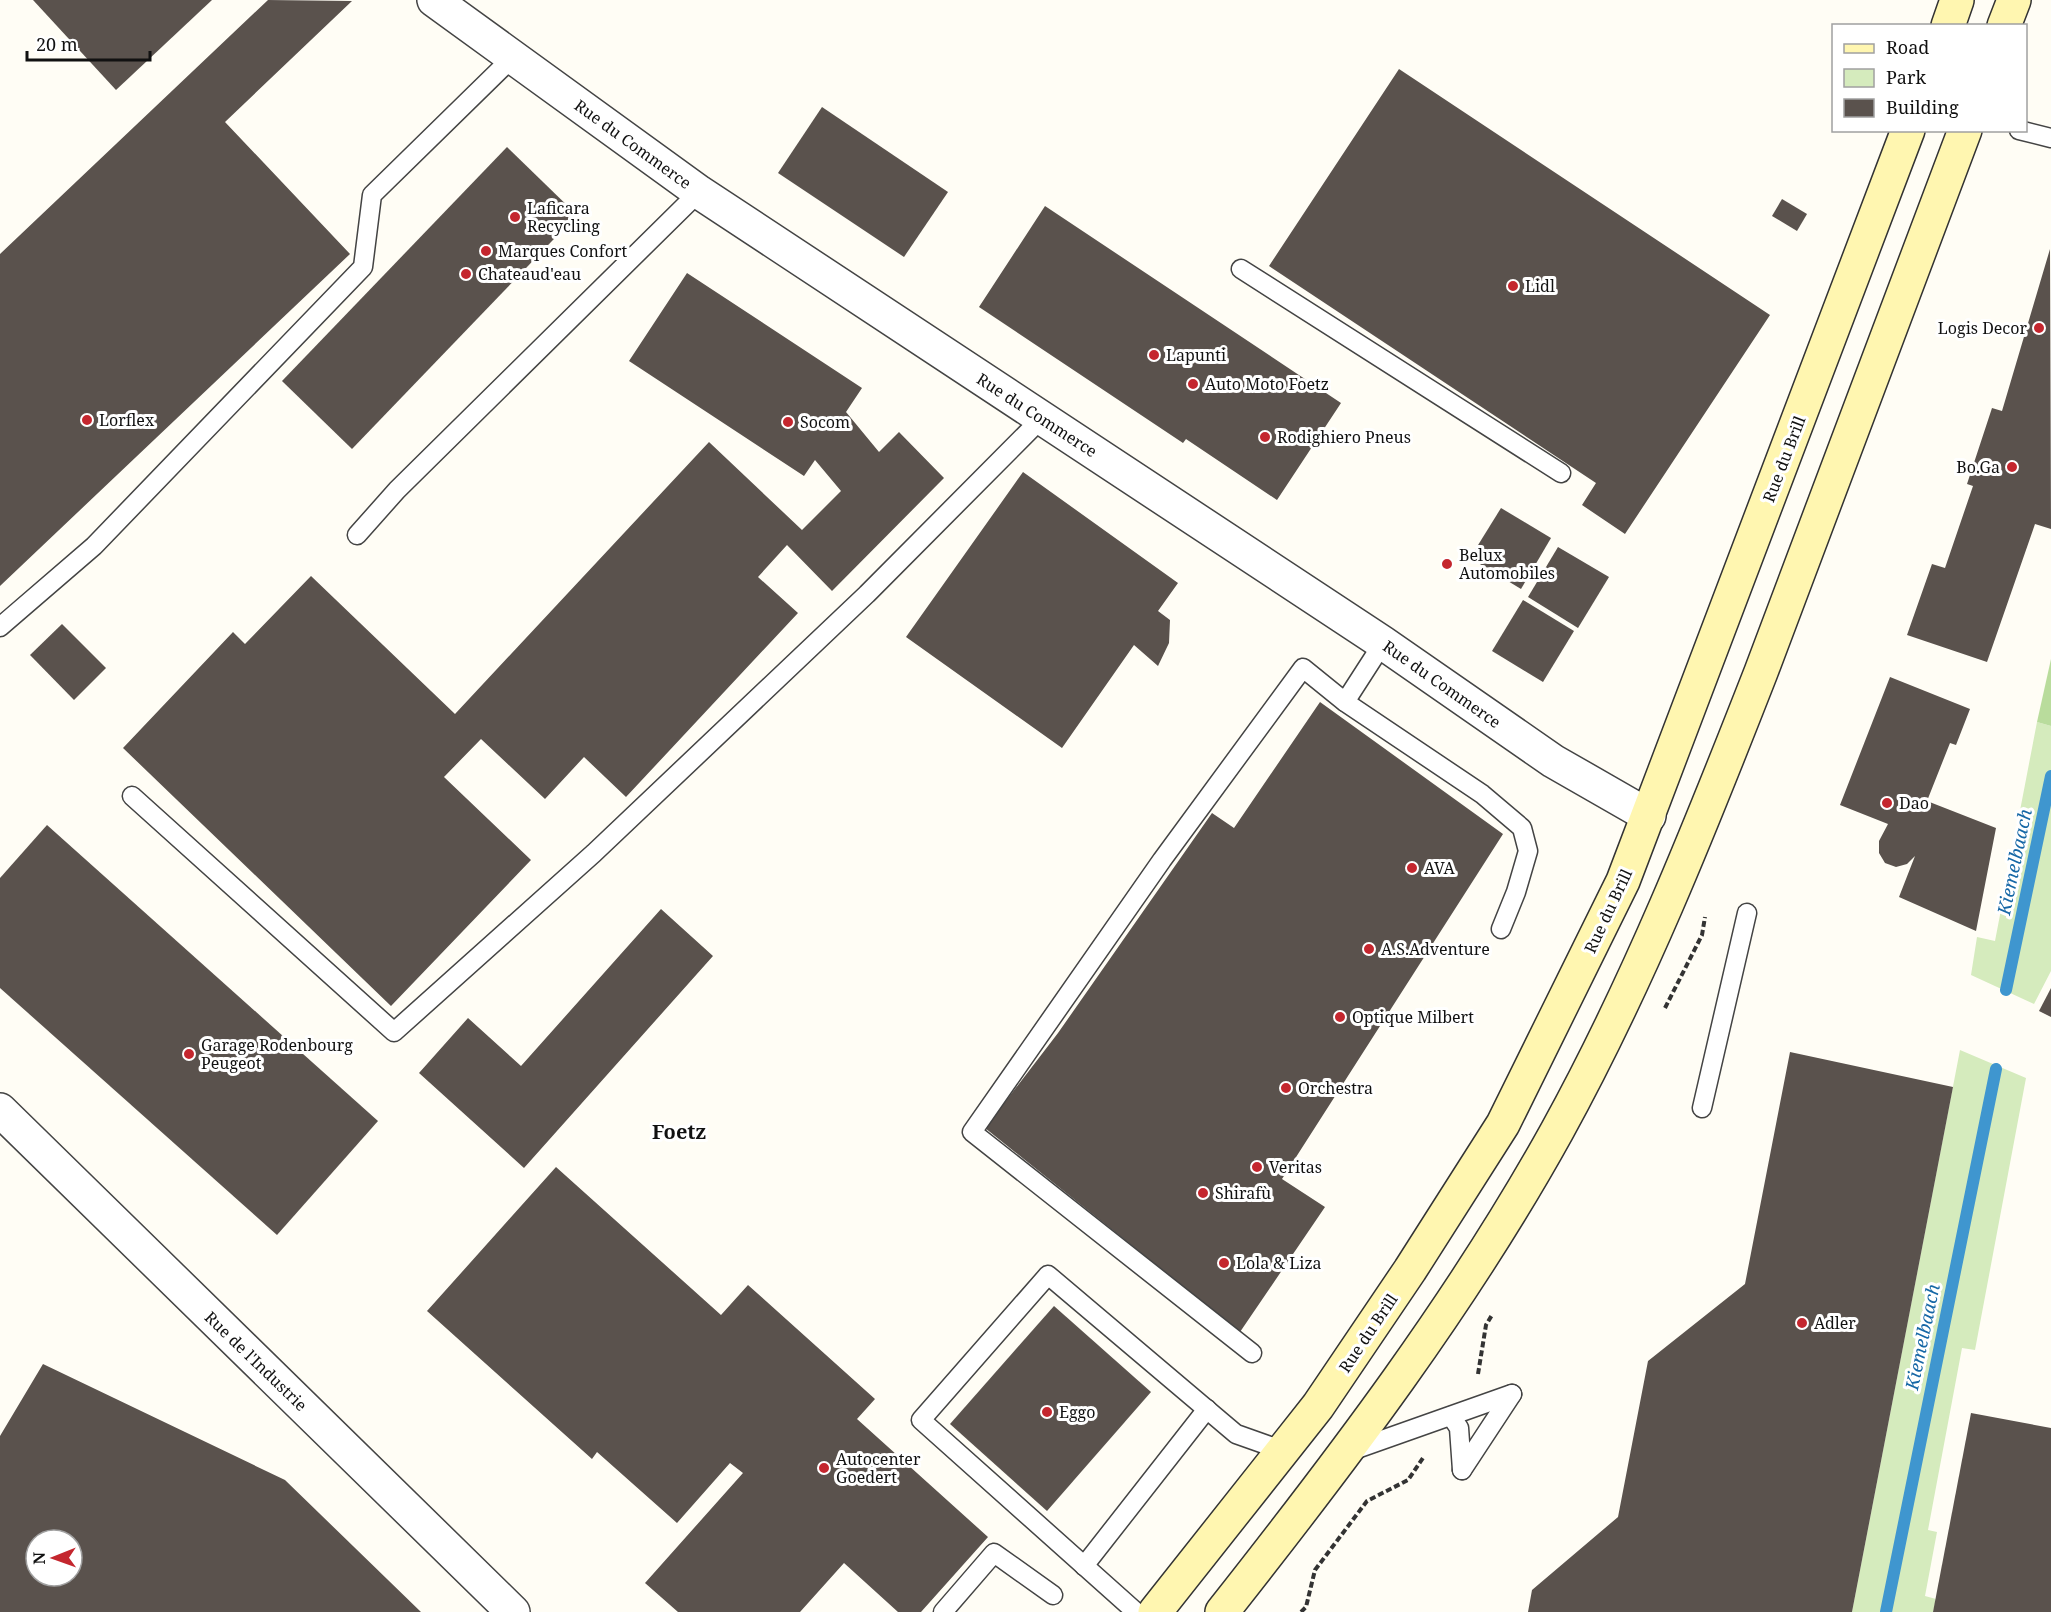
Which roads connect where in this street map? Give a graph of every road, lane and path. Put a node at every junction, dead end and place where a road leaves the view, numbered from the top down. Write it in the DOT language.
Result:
graph roads {
  1 [pos="434,0"];
  2 [pos="1957,0"];
  3 [pos="2014,0"];
  4 [pos="1949,24"];
  5 [pos="2005,24"];
  6 [pos="513,57"];
  7 [pos="1907,132"];
  8 [pos="1964,132"];
  9 [pos="2027,132"];
  10 [pos="2051,138"];
  11 [pos="699,192"];
  12 [pos="1241,268"];
  13 [pos="1042,418"];
  14 [pos="1561,474"];
  15 [pos="357,535"];
  16 [pos="0,627"];
  17 [pos="1383,643"];
  18 [pos="1345,702"];
  19 [pos="132,796"];
  20 [pos="1649,816"];
  21 [pos="1747,913"];
  22 [pos="1501,929"];
  23 [pos="1702,1108"];
  24 [pos="0,1110"];
  25 [pos="1252,1353"];
  26 [pos="1207,1409"];
  27 [pos="1451,1416"];
  28 [pos="1284,1451"];
  29 [pos="1347,1453"];
  30 [pos="1084,1566"];
  31 [pos="1053,1595"];
  32 [pos="513,1612"];
  33 [pos="943,1612"];
  34 [pos="1137,1612"];
  35 [pos="1155,1612"];
  36 [pos="1222,1612"];
  1 -- 6 [label="street, Rue du Commerce"];
  2 -- 4 [label="main road"];
  3 -- 5 [label="main road"];
  6 -- 11 [label="street, Rue du Commerce"];
  6 -- 16 [label="lane"];
  7 -- 20 [label="main road, Rue du Brill"];
  8 -- 29 [label="main road"];
  9 -- 10 [label="lane"];
  11 -- 13 [label="street, Rue du Commerce"];
  11 -- 15 [label="lane"];
  12 -- 14 [label="lane"];
  13 -- 17 [label="street, Rue du Commerce"];
  13 -- 19 [label="lane"];
  17 -- 18 [label="lane"];
  17 -- 20 [label="street, Rue du Commerce"];
  18 -- 22 [label="lane"];
  18 -- 25 [label="lane"];
  20 -- 28 [label="main road, Rue du Brill"];
  21 -- 23 [label="lane"];
  24 -- 32 [label="street, Rue de l'Industrie"];
  26 -- 28 [label="lane"];
  26 -- 30 [label="lane"];
  26 -- 30 [label="lane"];
  27 -- 27 [label="lane"];
  27 -- 29 [label="lane"];
  28 -- 35 [label="main road, Rue du Brill"];
  29 -- 36 [label="main road"];
  30 -- 34 [label="lane"];
  31 -- 33 [label="lane"];
}
